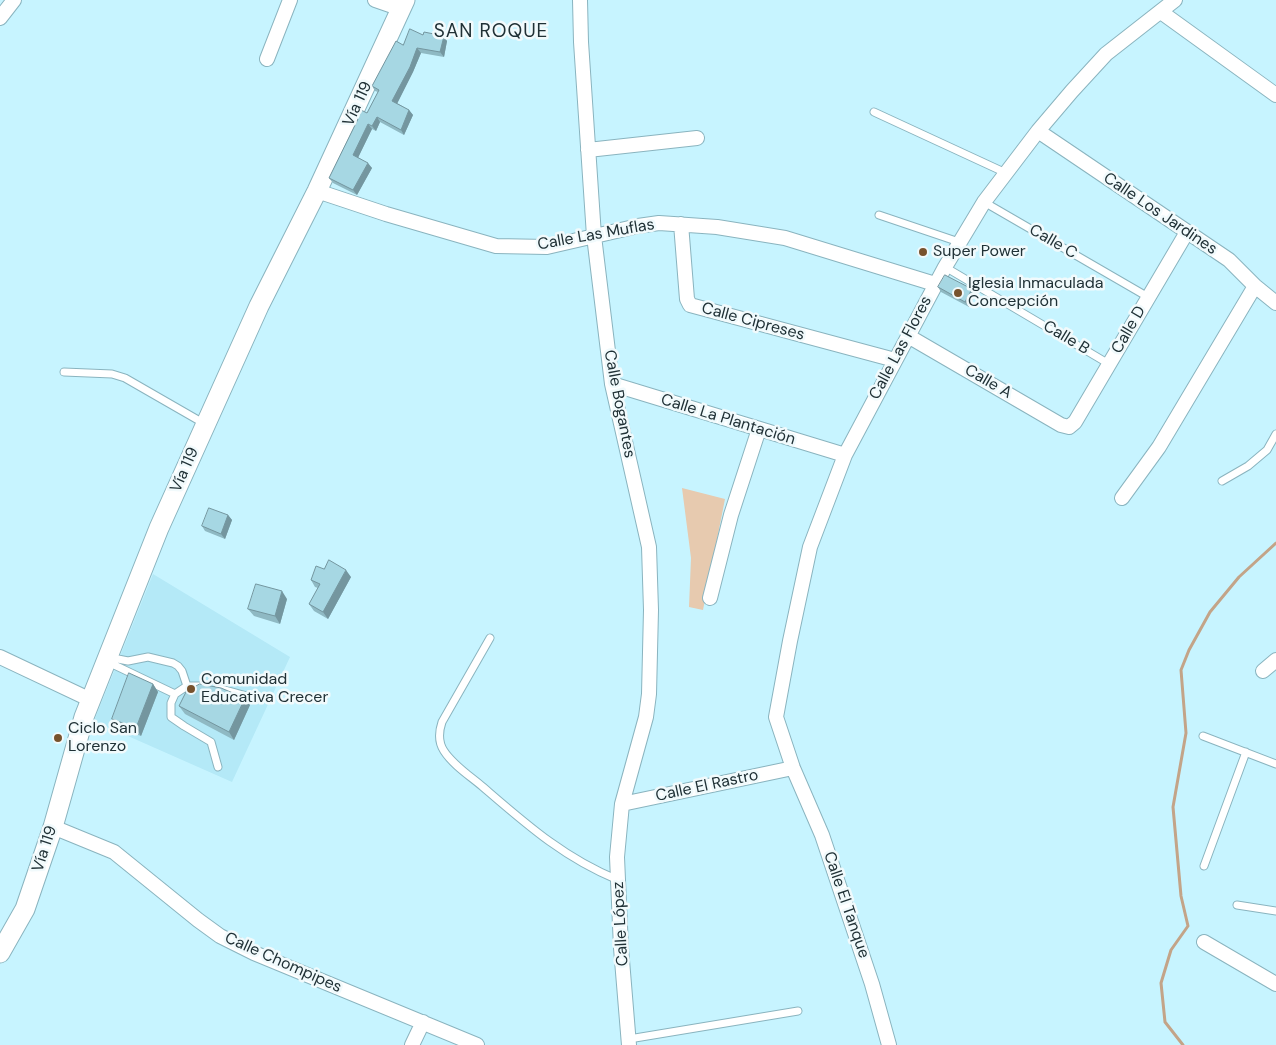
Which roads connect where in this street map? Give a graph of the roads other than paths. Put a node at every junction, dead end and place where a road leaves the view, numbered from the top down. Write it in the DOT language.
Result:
graph roads {
  1 [pos="14,0"];
  2 [pos="290,0"];
  3 [pos="375,0"];
  4 [pos="580,0"];
  5 [pos="1175,0"];
  6 [pos="403,4"];
  7 [pos="1161,12"];
  8 [pos="0,18"];
  9 [pos="267,59"];
  10 [pos="1276,95"];
  11 [pos="874,112"];
  12 [pos="1038,131"];
  13 [pos="696,138"];
  14 [pos="588,150"];
  15 [pos="1006,173"];
  16 [pos="317,192"];
  17 [pos="984,202"];
  18 [pos="880,215"];
  19 [pos="681,224"];
  20 [pos="1187,232"];
  21 [pos="594,236"];
  22 [pos="959,242"];
  23 [pos="945,267"];
  24 [pos="936,284"];
  25 [pos="1255,286"];
  26 [pos="1148,297"];
  27 [pos="1276,303"];
  28 [pos="908,336"];
  29 [pos="895,360"];
  30 [pos="1109,364"];
  31 [pos="64,372"];
  32 [pos="612,384"];
  33 [pos="205,424"];
  34 [pos="1069,427"];
  35 [pos="758,429"];
  36 [pos="1276,434"];
  37 [pos="844,455"];
  38 [pos="1222,481"];
  39 [pos="1122,498"];
  40 [pos="710,598"];
  41 [pos="490,638"];
  42 [pos="0,657"];
  43 [pos="108,659"];
  44 [pos="1276,660"];
  45 [pos="1263,671"];
  46 [pos="187,686"];
  47 [pos="175,694"];
  48 [pos="254,698"];
  49 [pos="91,700"];
  50 [pos="1204,736"];
  51 [pos="1246,752"];
  52 [pos="1276,764"];
  53 [pos="218,767"];
  54 [pos="793,768"];
  55 [pos="622,804"];
  56 [pos="52,827"];
  57 [pos="1204,866"];
  58 [pos="618,880"];
  59 [pos="1237,905"];
  60 [pos="1276,911"];
  61 [pos="1204,942"];
  62 [pos="0,953"];
  63 [pos="1276,984"];
  64 [pos="798,1011"];
  65 [pos="423,1022"];
  66 [pos="629,1042"];
  67 [pos="412,1045"];
  68 [pos="477,1045"];
  69 [pos="889,1045"];
  1 -- 8 [label="street"];
  2 -- 9 [label="street"];
  3 -- 6 [label="street"];
  4 -- 14 [label="street, Calle Bogantes"];
  5 -- 7 [label="street, Calle Las Flores"];
  6 -- 16 [label="main road, Vía 119"];
  7 -- 10 [label="street"];
  7 -- 12 [label="street, Calle Las Flores"];
  11 -- 15 [label="lane"];
  12 -- 15 [label="street, Calle Las Flores"];
  12 -- 20 [label="street, Calle Los Jardines"];
  13 -- 14 [label="street"];
  14 -- 21 [label="street, Calle Bogantes"];
  15 -- 17 [label="street, Calle Las Flores"];
  16 -- 21 [label="street, Calle Las Muflas"];
  16 -- 33 [label="main road, Vía 119"];
  17 -- 22 [label="street, Calle Las Flores"];
  17 -- 26 [label="lane, Calle C"];
  18 -- 22 [label="lane"];
  19 -- 21 [label="street, Calle Las Muflas"];
  19 -- 24 [label="street, Calle Las Muflas"];
  19 -- 29 [label="street, Calle Cipreses"];
  20 -- 25 [label="street, Calle Los Jardines"];
  20 -- 26 [label="street, Calle D"];
  21 -- 32 [label="street, Calle Bogantes"];
  22 -- 23 [label="street, Calle Las Flores"];
  23 -- 24 [label="street, Calle Las Flores"];
  23 -- 30 [label="lane, Calle B"];
  24 -- 28 [label="street, Calle Las Flores"];
  25 -- 27 [label="street, Calle Los Jardines"];
  25 -- 39 [label="street"];
  26 -- 30 [label="street, Calle D"];
  28 -- 29 [label="street, Calle Las Flores"];
  28 -- 34 [label="street, Calle A"];
  29 -- 37 [label="street, Calle Las Flores"];
  30 -- 34 [label="street, Calle D"];
  31 -- 33 [label="lane"];
  32 -- 35 [label="street, Calle La Plantación"];
  32 -- 55 [label="street, Calle Bogantes"];
  33 -- 43 [label="main road, Vía 119"];
  35 -- 37 [label="street, Calle La Plantación"];
  35 -- 40 [label="street"];
  36 -- 38 [label="lane"];
  37 -- 54 [label="street, Calle Las Flores"];
  41 -- 58 [label="lane"];
  42 -- 49 [label="street"];
  43 -- 46 [label="lane"];
  43 -- 47 [label="lane"];
  43 -- 49 [label="main road, Vía 119"];
  44 -- 45 [label="street"];
  46 -- 47 [label="lane"];
  46 -- 48 [label="lane"];
  47 -- 53 [label="lane"];
  49 -- 56 [label="main road, Vía 119"];
  50 -- 51 [label="lane"];
  51 -- 52 [label="lane"];
  51 -- 57 [label="lane"];
  54 -- 55 [label="street, Calle El Rastro"];
  54 -- 69 [label="street, Calle El Tanque"];
  55 -- 58 [label="street, Calle López"];
  56 -- 62 [label="main road, Vía 119"];
  56 -- 65 [label="street, Calle Chompipes"];
  58 -- 66 [label="street, Calle López"];
  59 -- 60 [label="lane"];
  61 -- 63 [label="street"];
  64 -- 66 [label="lane"];
  65 -- 67 [label="street"];
  65 -- 68 [label="street, Calle Chompipes"];
}
